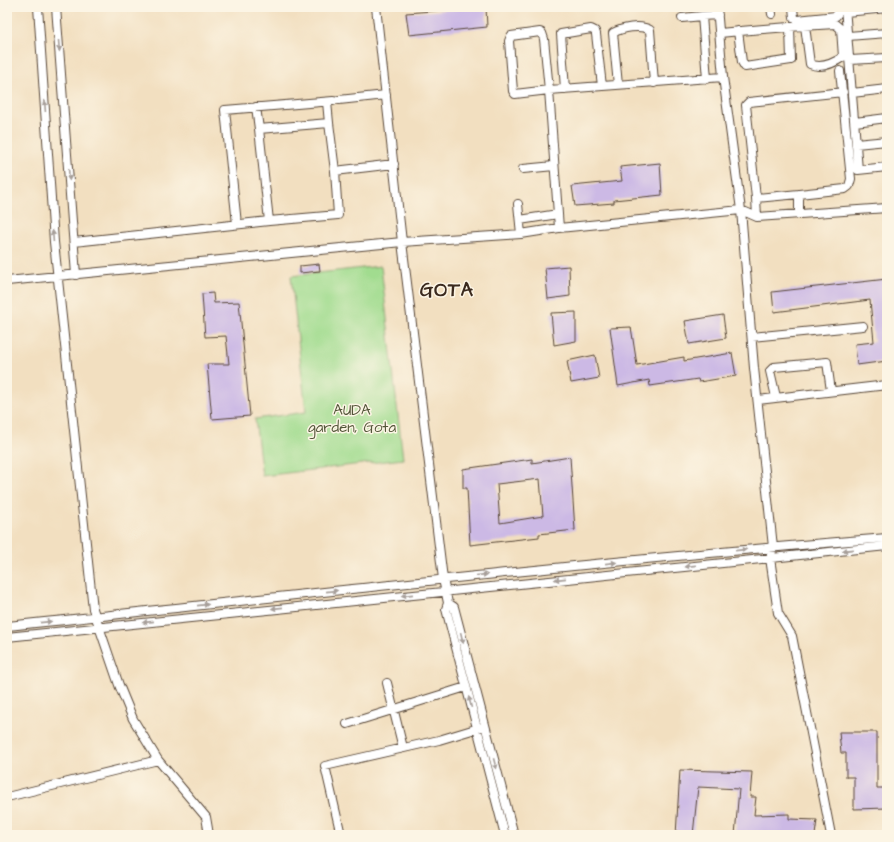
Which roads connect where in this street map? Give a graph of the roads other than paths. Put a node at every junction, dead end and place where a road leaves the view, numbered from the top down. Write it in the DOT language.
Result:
graph roads {
  1 [pos="38,7"];
  2 [pos="56,7"];
  3 [pos="376,7"];
  4 [pos="793,7"];
  5 [pos="838,7"];
  6 [pos="887,8"];
  7 [pos="846,10"];
  8 [pos="718,11"];
  9 [pos="702,16"];
  10 [pos="682,18"];
  11 [pos="805,26"];
  12 [pos="790,27"];
  13 [pos="738,31"];
  14 [pos="720,33"];
  15 [pos="887,33"];
  16 [pos="848,36"];
  17 [pos="887,58"];
  18 [pos="850,60"];
  19 [pos="840,71"];
  20 [pos="723,78"];
  21 [pos="707,79"];
  22 [pos="654,82"];
  23 [pos="618,85"];
  24 [pos="602,86"];
  25 [pos="565,89"];
  26 [pos="887,89"];
  27 [pos="549,90"];
  28 [pos="842,92"];
  29 [pos="852,92"];
  30 [pos="386,94"];
  31 [pos="333,101"];
  32 [pos="256,107"];
  33 [pos="887,118"];
  34 [pos="855,122"];
  35 [pos="329,124"];
  36 [pos="259,129"];
  37 [pos="887,141"];
  38 [pos="856,144"];
  39 [pos="394,164"];
  40 [pos="554,166"];
  41 [pos="887,167"];
  42 [pos="523,169"];
  43 [pos="335,171"];
  44 [pos="799,194"];
  45 [pos="756,198"];
  46 [pos="518,204"];
  47 [pos="887,208"];
  48 [pos="741,210"];
  49 [pos="558,214"];
  50 [pos="799,214"];
  51 [pos="757,217"];
  52 [pos="520,220"];
  53 [pos="269,221"];
  54 [pos="237,224"];
  55 [pos="560,228"];
  56 [pos="522,234"];
  57 [pos="74,242"];
  58 [pos="402,242"];
  59 [pos="76,274"];
  60 [pos="57,275"];
  61 [pos="7,281"];
  62 [pos="863,326"];
  63 [pos="752,337"];
  64 [pos="887,385"];
  65 [pos="831,391"];
  66 [pos="776,397"];
  67 [pos="758,400"];
  68 [pos="887,538"];
  69 [pos="887,546"];
  70 [pos="773,547"];
  71 [pos="770,558"];
  72 [pos="443,579"];
  73 [pos="446,591"];
  74 [pos="448,603"];
  75 [pos="96,617"];
  76 [pos="7,626"];
  77 [pos="100,627"];
  78 [pos="7,637"];
  79 [pos="387,683"];
  80 [pos="466,687"];
  81 [pos="394,711"];
  82 [pos="347,724"];
  83 [pos="481,727"];
  84 [pos="403,748"];
  85 [pos="158,760"];
  86 [pos="7,797"];
  87 [pos="209,835"];
  88 [pos="341,835"];
  89 [pos="505,835"];
  90 [pos="514,835"];
  91 [pos="831,835"];
  60 -- 1 [label="street, one-way"];
  2 -- 57 [label="street, one-way"];
  3 -- 30 [label="street"];
  4 -- 5 [label="street"];
  6 -- 7 [label="street"];
  7 -- 16 [label="street"];
  8 -- 9 [label="street"];
  8 -- 14 [label="street"];
  9 -- 10 [label="street"];
  9 -- 21 [label="street"];
  11 -- 11 [label="street"];
  11 -- 12 [label="street"];
  12 -- 13 [label="street"];
  12 -- 13 [label="street"];
  13 -- 14 [label="street"];
  14 -- 20 [label="street"];
  15 -- 16 [label="street"];
  16 -- 18 [label="street"];
  17 -- 18 [label="street"];
  18 -- 29 [label="street"];
  19 -- 28 [label="street"];
  20 -- 21 [label="street"];
  20 -- 48 [label="street"];
  21 -- 22 [label="street"];
  22 -- 23 [label="street"];
  22 -- 23 [label="street"];
  23 -- 24 [label="street"];
  24 -- 25 [label="street"];
  24 -- 25 [label="street"];
  25 -- 27 [label="street"];
  26 -- 29 [label="street"];
  27 -- 27 [label="street"];
  27 -- 40 [label="street"];
  28 -- 44 [label="street"];
  28 -- 45 [label="street"];
  29 -- 34 [label="street"];
  30 -- 31 [label="street"];
  30 -- 39 [label="street"];
  31 -- 32 [label="street"];
  31 -- 35 [label="street"];
  32 -- 36 [label="street"];
  32 -- 54 [label="street"];
  33 -- 34 [label="street"];
  34 -- 38 [label="street"];
  35 -- 36 [label="street"];
  35 -- 43 [label="street"];
  36 -- 53 [label="street"];
  37 -- 38 [label="street"];
  38 -- 41 [label="street"];
  39 -- 43 [label="street"];
  39 -- 58 [label="street"];
  40 -- 42 [label="street"];
  40 -- 49 [label="street"];
  43 -- 53 [label="street"];
  44 -- 45 [label="street"];
  44 -- 50 [label="street"];
  45 -- 51 [label="street"];
  46 -- 52 [label="street"];
  47 -- 50 [label="street"];
  48 -- 51 [label="street"];
  48 -- 55 [label="street"];
  48 -- 63 [label="street"];
  49 -- 52 [label="street"];
  49 -- 55 [label="street"];
  50 -- 51 [label="street"];
  52 -- 56 [label="street"];
  53 -- 54 [label="street"];
  54 -- 57 [label="street"];
  55 -- 56 [label="street"];
  56 -- 58 [label="street"];
  57 -- 59 [label="street"];
  58 -- 59 [label="street"];
  58 -- 72 [label="street"];
  59 -- 60 [label="street"];
  60 -- 61 [label="street"];
  60 -- 75 [label="street"];
  62 -- 63 [label="street"];
  63 -- 67 [label="street"];
  64 -- 65 [label="street"];
  65 -- 66 [label="street"];
  65 -- 66 [label="street"];
  66 -- 67 [label="street"];
  67 -- 70 [label="street"];
  68 -- 70 [label="street"];
  69 -- 71 [label="street, one-way"];
  70 -- 71 [label="street"];
  72 -- 70 [label="street, one-way"];
  71 -- 73 [label="street, one-way"];
  71 -- 91 [label="street"];
  72 -- 73 [label="street"];
  75 -- 72 [label="street, one-way"];
  73 -- 74 [label="street"];
  73 -- 77 [label="street, one-way"];
  74 -- 80 [label="street"];
  74 -- 83 [label="street, one-way"];
  76 -- 75 [label="street, one-way"];
  75 -- 77 [label="street"];
  77 -- 78 [label="street"];
  77 -- 85 [label="street"];
  79 -- 81 [label="street"];
  80 -- 81 [label="street"];
  83 -- 80 [label="street, one-way"];
  81 -- 82 [label="street"];
  81 -- 84 [label="street"];
  83 -- 84 [label="street"];
  83 -- 89 [label="street"];
  83 -- 90 [label="street, one-way"];
  84 -- 88 [label="street"];
  85 -- 86 [label="street"];
  85 -- 87 [label="street"];
}
